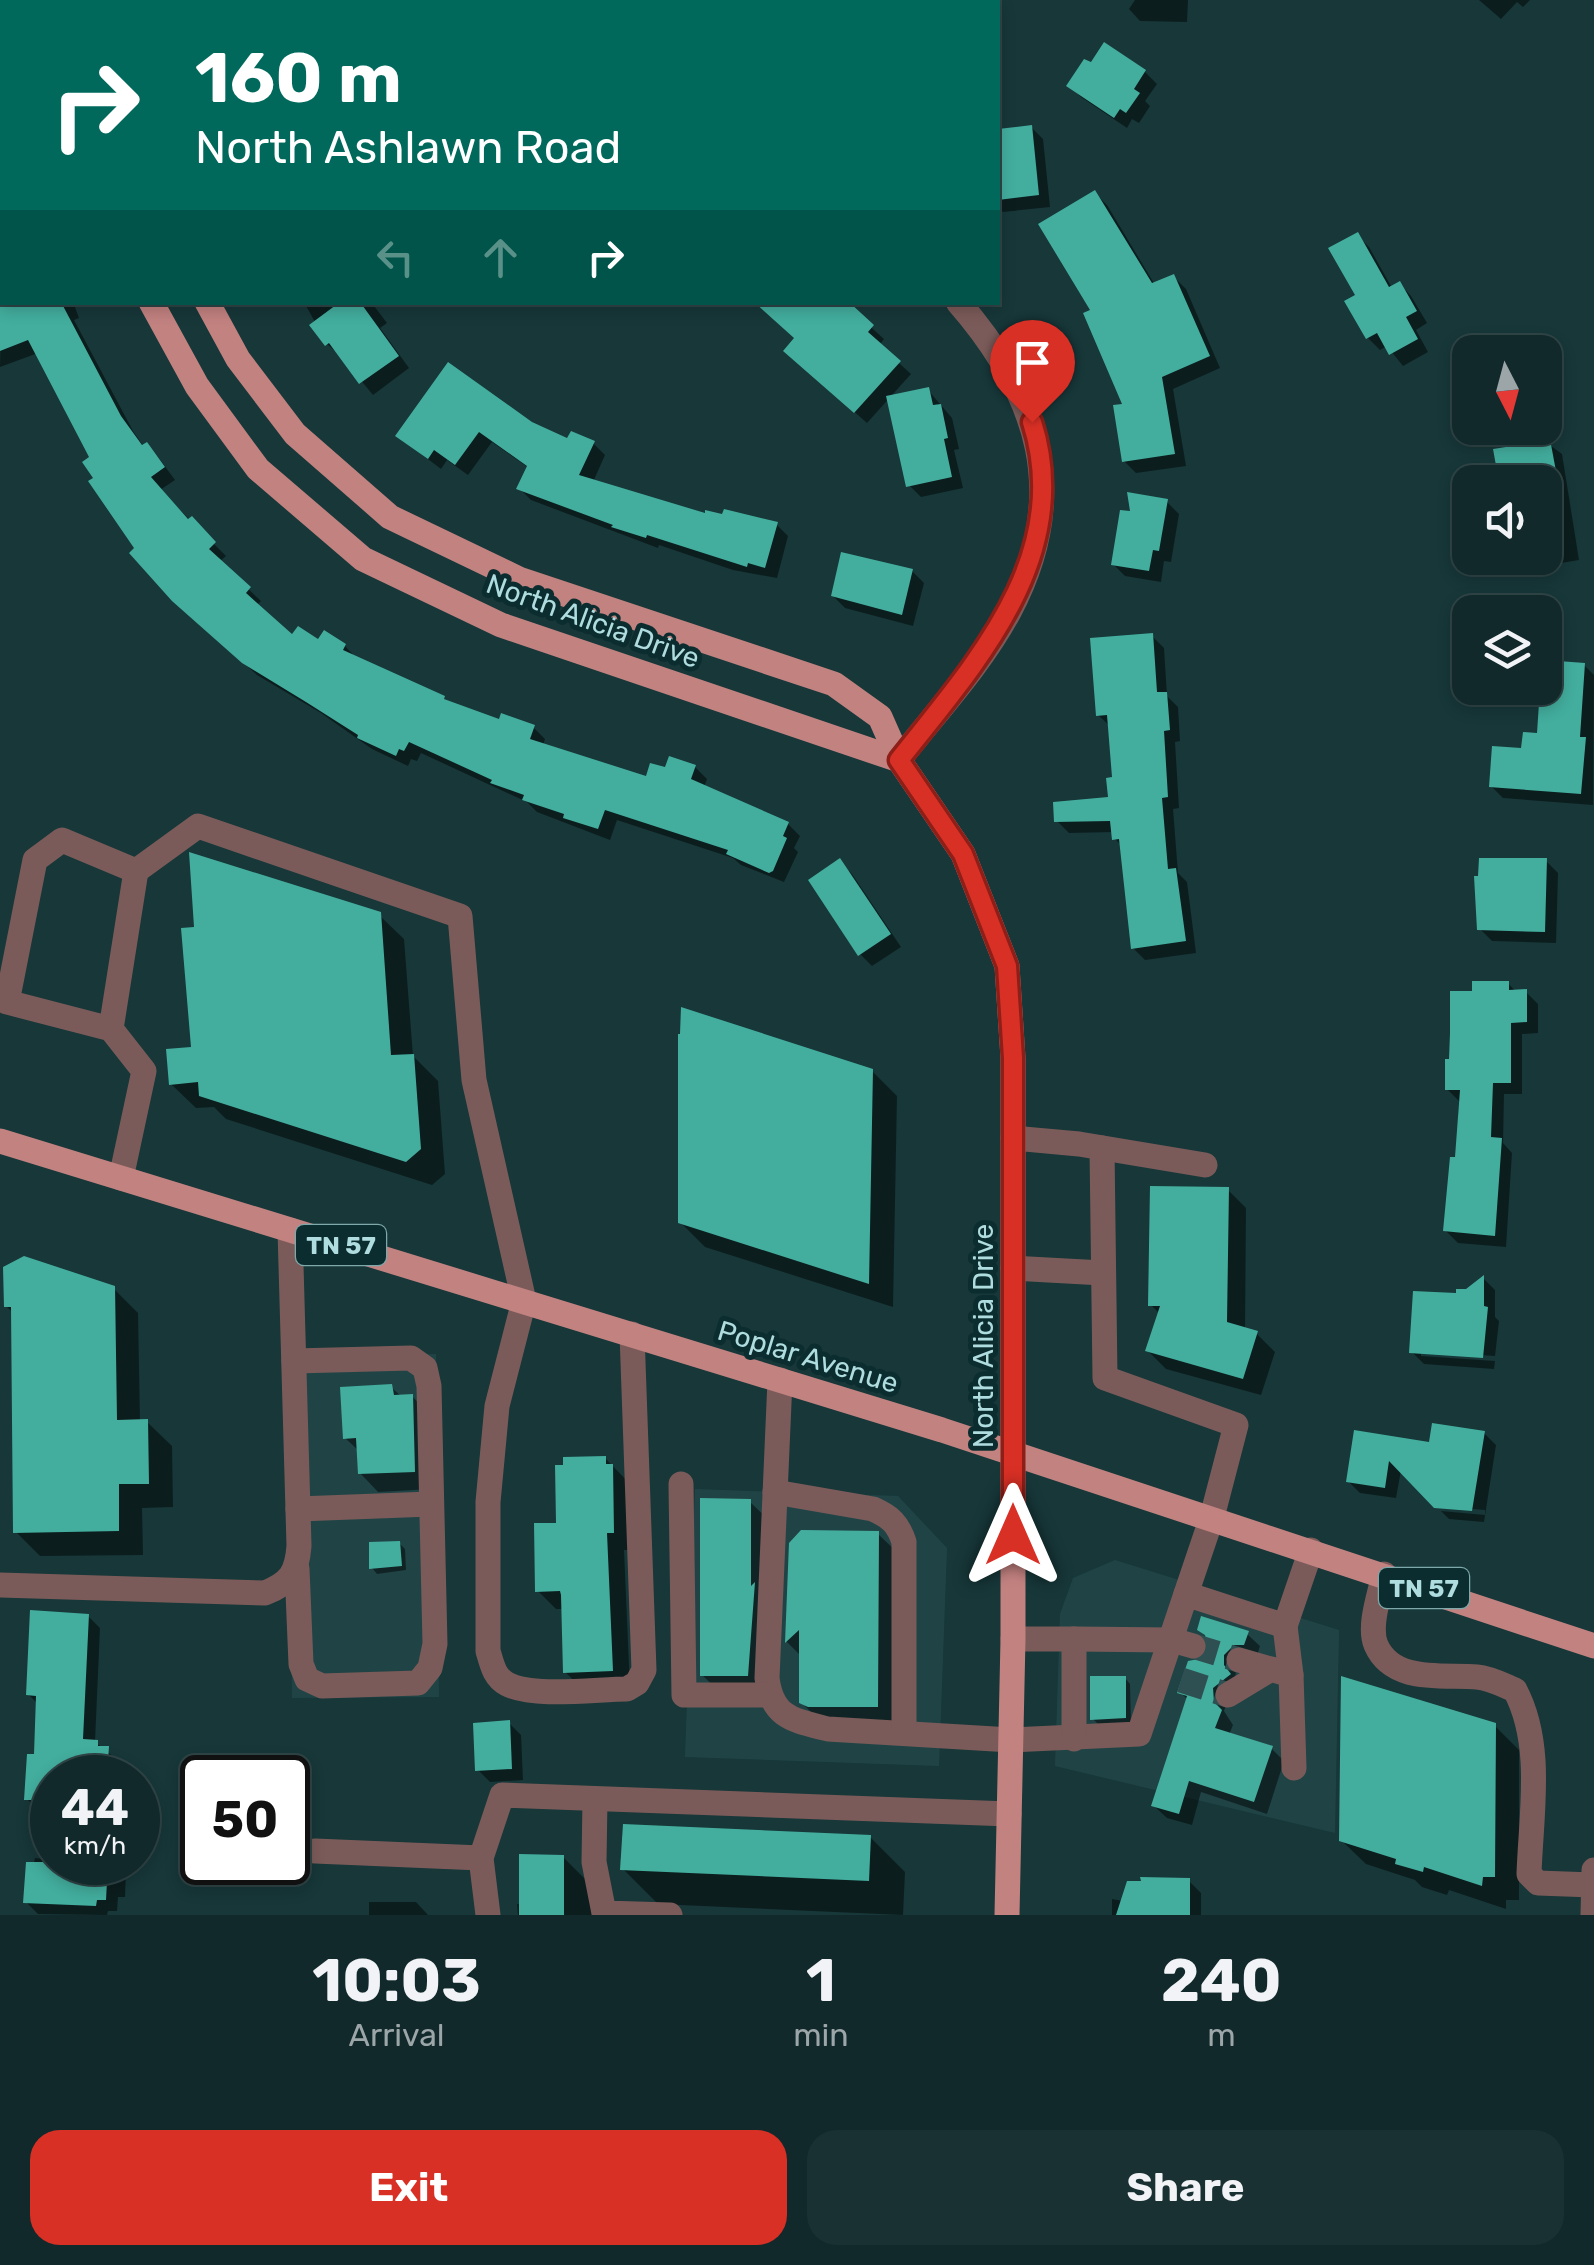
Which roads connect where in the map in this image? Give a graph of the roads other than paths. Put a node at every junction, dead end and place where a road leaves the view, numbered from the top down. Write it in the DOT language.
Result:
graph roads {
  1 [pos="153,305"];
  2 [pos="210,305"];
  3 [pos="961,305"];
  4 [pos="899,760"];
  5 [pos="136,871"];
  6 [pos="3,1001"];
  7 [pos="111,1029"];
  8 [pos="1013,1138"];
  9 [pos="0,1140"];
  10 [pos="1102,1148"];
  11 [pos="1206,1165"];
  12 [pos="121,1178"];
  13 [pos="290,1230"];
  14 [pos="1012,1268"];
  15 [pos="1103,1274"];
  16 [pos="524,1301"];
  17 [pos="632,1334"];
  18 [pos="294,1361"];
  19 [pos="780,1380"];
  20 [pos="1013,1453"];
  21 [pos="681,1484"];
  22 [pos="775,1492"];
  23 [pos="432,1504"];
  24 [pos="298,1509"];
  25 [pos="1212,1517"];
  26 [pos="1311,1550"];
  27 [pos="297,1569"];
  28 [pos="1384,1574"];
  29 [pos="0,1585"];
  30 [pos="1186,1594"];
  31 [pos="1285,1626"];
  32 [pos="1074,1639"];
  33 [pos="1013,1640"];
  34 [pos="1183,1643"];
  35 [pos="1594,1646"];
  36 [pos="1239,1660"];
  37 [pos="1281,1672"];
  38 [pos="1228,1695"];
  39 [pos="769,1696"];
  40 [pos="904,1731"];
  41 [pos="1074,1739"];
  42 [pos="1010,1740"];
  43 [pos="1294,1768"];
  44 [pos="595,1799"];
  45 [pos="1009,1814"];
  46 [pos="314,1851"];
  47 [pos="481,1858"];
  48 [pos="1594,1870"];
  49 [pos="1593,1885"];
  50 [pos="488,1915"];
  51 [pos="670,1915"];
  52 [pos="1007,1915"];
  53 [pos="1593,1915"];
  1 -- 4 [label="main road, North Alicia Drive"];
  2 -- 4 [label="main road, North Alicia Drive"];
  3 -- 4 [label="street"];
  4 -- 8 [label="main road, North Alicia Drive"];
  5 -- 6 [label="street"];
  5 -- 7 [label="street"];
  5 -- 16 [label="street"];
  6 -- 7 [label="street"];
  7 -- 12 [label="street"];
  8 -- 10 [label="street"];
  8 -- 14 [label="main road, North Alicia Drive"];
  9 -- 12 [label="main road, Poplar Avenue / TN 57"];
  10 -- 11 [label="street"];
  10 -- 15 [label="street"];
  12 -- 13 [label="main road, Poplar Avenue / TN 57"];
  13 -- 16 [label="main road, Poplar Avenue / TN 57"];
  13 -- 18 [label="street"];
  14 -- 15 [label="street"];
  14 -- 20 [label="main road, North Alicia Drive"];
  15 -- 25 [label="street"];
  16 -- 17 [label="main road, Poplar Avenue / TN 57"];
  16 -- 17 [label="street"];
  17 -- 19 [label="main road, Poplar Avenue / TN 57"];
  18 -- 23 [label="street"];
  18 -- 24 [label="street"];
  19 -- 20 [label="main road, Poplar Avenue / TN 57"];
  19 -- 22 [label="street"];
  20 -- 25 [label="main road, Poplar Avenue / TN 57"];
  20 -- 33 [label="main road, North Alicia Drive"];
  21 -- 39 [label="street"];
  22 -- 39 [label="street"];
  22 -- 40 [label="street"];
  23 -- 24 [label="street"];
  23 -- 27 [label="street"];
  24 -- 27 [label="street"];
  25 -- 26 [label="main road, Poplar Avenue / TN 57"];
  25 -- 30 [label="street"];
  26 -- 28 [label="main road, Poplar Avenue / TN 57"];
  26 -- 31 [label="street"];
  27 -- 29 [label="street"];
  28 -- 35 [label="main road, Poplar Avenue / TN 57"];
  28 -- 49 [label="street"];
  30 -- 31 [label="street"];
  30 -- 34 [label="street"];
  31 -- 37 [label="street"];
  32 -- 33 [label="street"];
  32 -- 34 [label="street"];
  32 -- 41 [label="street"];
  33 -- 42 [label="main road, North Alicia Drive"];
  34 -- 41 [label="street"];
  36 -- 37 [label="street"];
  37 -- 38 [label="street"];
  37 -- 43 [label="street"];
  39 -- 40 [label="street"];
  40 -- 42 [label="street"];
  41 -- 42 [label="street"];
  42 -- 45 [label="main road, North Alicia Drive"];
  44 -- 45 [label="street"];
  44 -- 47 [label="street"];
  44 -- 51 [label="street"];
  45 -- 52 [label="main road, North Alicia Drive"];
  46 -- 47 [label="street"];
  47 -- 50 [label="street"];
  48 -- 49 [label="street"];
  49 -- 53 [label="street"];
}
